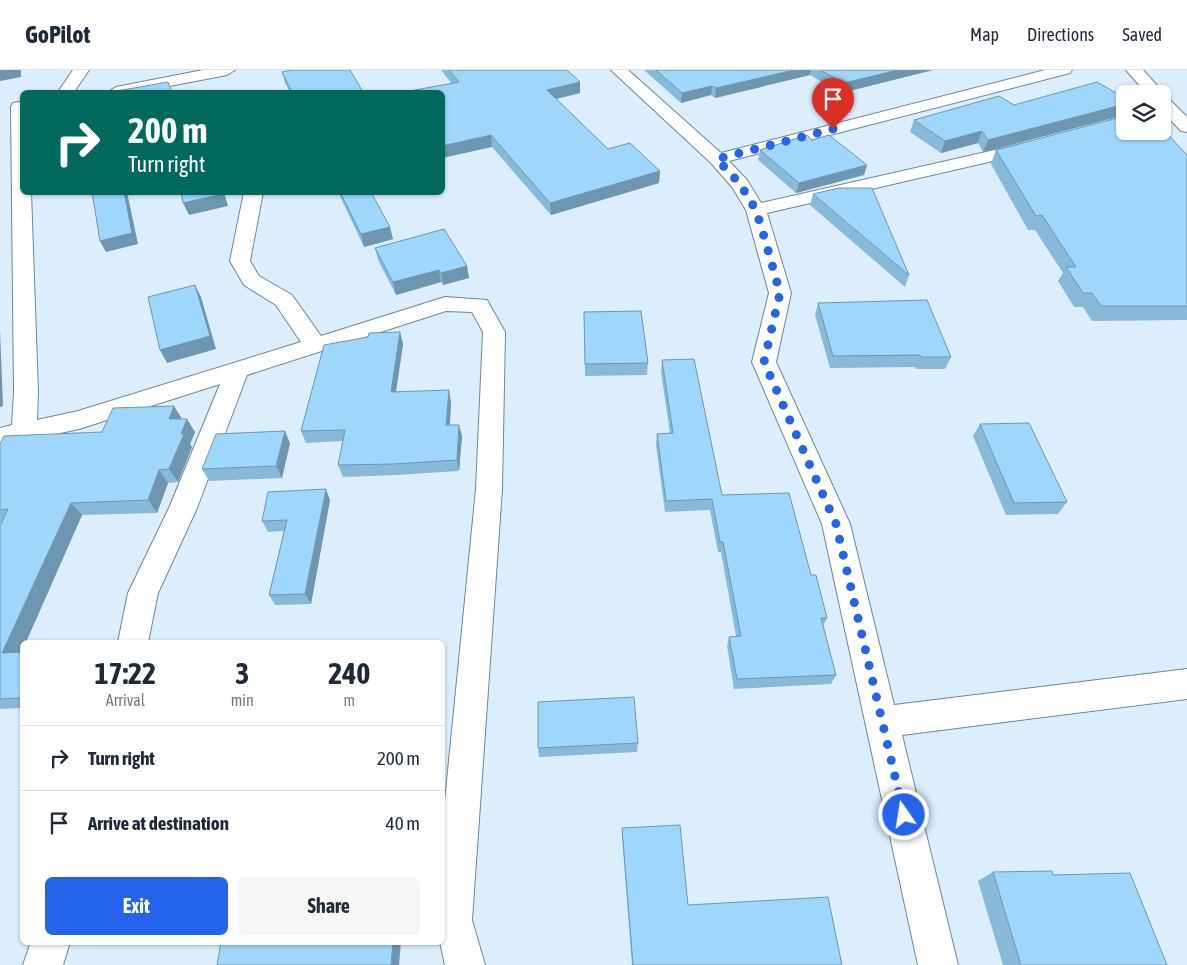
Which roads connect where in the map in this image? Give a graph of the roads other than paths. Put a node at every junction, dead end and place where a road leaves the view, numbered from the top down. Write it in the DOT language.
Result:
graph roads {
  1 [pos="81,70"];
  2 [pos="619,70"];
  3 [pos="1064,70"];
  4 [pos="1134,70"];
  5 [pos="223,76"];
  6 [pos="1148,85"];
  7 [pos="67,90"];
  8 [pos="129,90"];
  9 [pos="14,108"];
  10 [pos="1171,112"];
  11 [pos="1187,127"];
  12 [pos="1051,141"];
  13 [pos="717,159"];
  14 [pos="253,195"];
  15 [pos="756,210"];
  16 [pos="316,346"];
  17 [pos="237,371"];
  18 [pos="12,434"];
  19 [pos="133,640"];
  20 [pos="1187,684"];
  21 [pos="882,722"];
  22 [pos="49,945"];
  23 [pos="43,965"];
  24 [pos="465,965"];
  25 [pos="938,965"];
  1 -- 7 [label="street"];
  2 -- 13 [label="street"];
  3 -- 13 [label="street"];
  4 -- 6 [label="street"];
  5 -- 8 [label="street"];
  9 -- 18 [label="street"];
  10 -- 11 [label="street"];
  12 -- 15 [label="street"];
  13 -- 15 [label="street"];
  14 -- 16 [label="street"];
  15 -- 21 [label="street"];
  16 -- 17 [label="street"];
  16 -- 24 [label="street"];
  17 -- 18 [label="street"];
  17 -- 19 [label="street"];
  20 -- 21 [label="street"];
  21 -- 25 [label="street"];
  22 -- 23 [label="street"];
}
